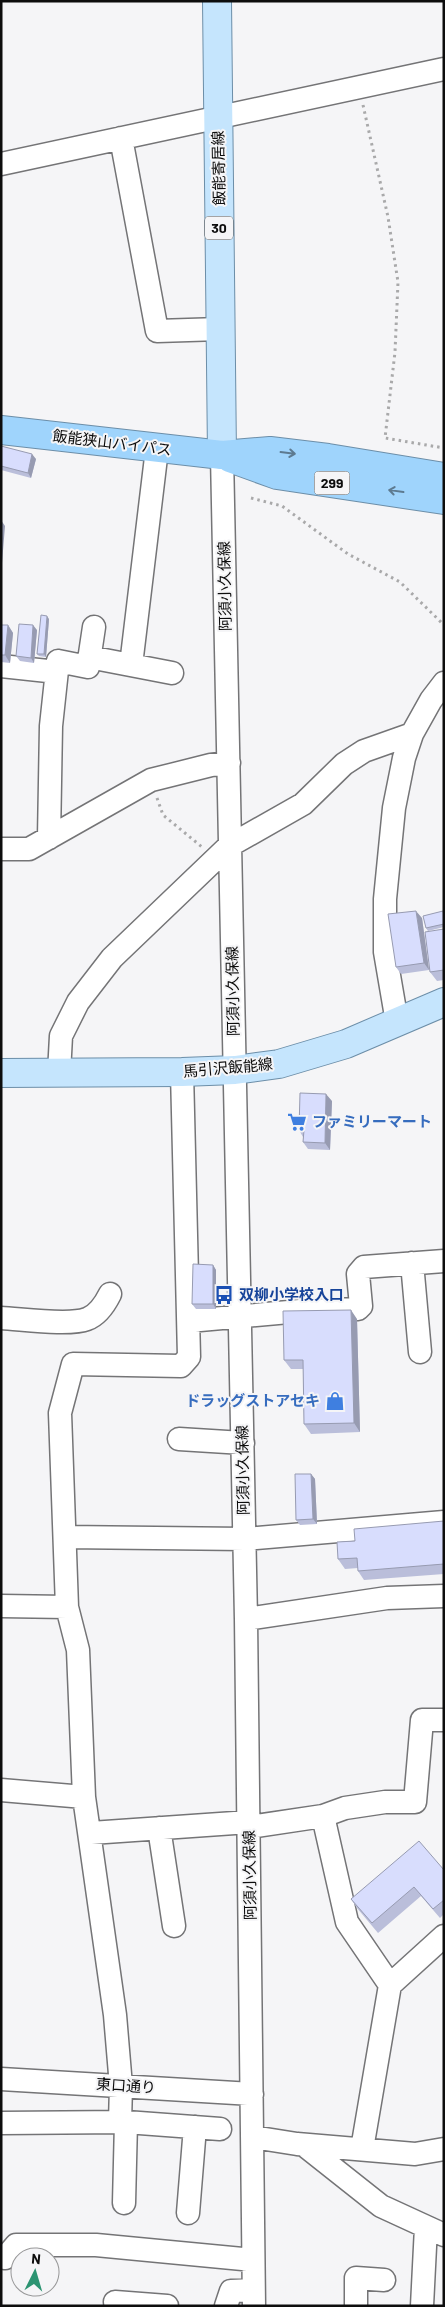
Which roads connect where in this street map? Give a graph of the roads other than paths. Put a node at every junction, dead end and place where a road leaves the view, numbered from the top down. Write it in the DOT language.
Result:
graph roads {
  1 [pos="216,1"];
  2 [pos="444,69"];
  3 [pos="218,117"];
  4 [pos="121,138"];
  5 [pos="1,164"];
  6 [pos="220,329"];
  7 [pos="1,430"];
  8 [pos="157,449"];
  9 [pos="222,455"];
  10 [pos="444,477"];
  11 [pos="444,500"];
  12 [pos="94,627"];
  13 [pos="89,657"];
  14 [pos="131,665"];
  15 [pos="1,666"];
  16 [pos="57,672"];
  17 [pos="172,672"];
  18 [pos="444,683"];
  19 [pos="412,734"];
  20 [pos="229,763"];
  21 [pos="50,838"];
  22 [pos="1,849"];
  23 [pos="224,851"];
  24 [pos="443,1003"];
  25 [pos="397,1022"];
  26 [pos="235,1070"];
  27 [pos="182,1072"];
  28 [pos="1,1073"];
  29 [pos="59,1073"];
  30 [pos="444,1261"];
  31 [pos="412,1263"];
  32 [pos="110,1294"];
  33 [pos="240,1317"];
  34 [pos="1,1318"];
  35 [pos="189,1321"];
  36 [pos="420,1352"];
  37 [pos="180,1439"];
  38 [pos="243,1443"];
  39 [pos="444,1522"];
  40 [pos="65,1537"];
  41 [pos="245,1538"];
  42 [pos="444,1596"];
  43 [pos="1,1606"];
  44 [pos="67,1607"];
  45 [pos="246,1619"];
  46 [pos="444,1720"];
  47 [pos="1,1790"];
  48 [pos="84,1796"];
  49 [pos="323,1816"];
  50 [pos="249,1824"];
  51 [pos="159,1828"];
  52 [pos="91,1833"];
  53 [pos="174,1926"];
  54 [pos="444,1936"];
  55 [pos="390,1985"];
  56 [pos="1,2078"];
  57 [pos="121,2086"];
  58 [pos="252,2094"];
  59 [pos="123,2122"];
  60 [pos="1,2123"];
  61 [pos="195,2127"];
  62 [pos="220,2129"];
  63 [pos="252,2136"];
  64 [pos="304,2145"];
  65 [pos="362,2149"];
  66 [pos="444,2149"];
  67 [pos="124,2203"];
  68 [pos="188,2213"];
  69 [pos="435,2231"];
  70 [pos="1,2257"];
  71 [pos="253,2260"];
  72 [pos="384,2280"];
  73 [pos="254,2298"];
  74 [pos="115,2302"];
  75 [pos="167,2306"];
  76 [pos="226,2306"];
  77 [pos="356,2306"];
  78 [pos="422,2306"];
  1 -- 3 [label="main road, 飯能寄居線 / 30"];
  2 -- 3 [label="street"];
  3 -- 4 [label="street"];
  3 -- 6 [label="main road, 飯能寄居線 / 30"];
  4 -- 5 [label="street"];
  4 -- 6 [label="street"];
  6 -- 9 [label="main road, 飯能寄居線 / 30"];
  7 -- 8 [label="highway, 飯能狭山バイパス / 299"];
  8 -- 9 [label="highway, 飯能狭山バイパス / 299"];
  8 -- 14 [label="street"];
  9 -- 10 [label="highway, 飯能狭山バイパス / 299, one-way"];
  11 -- 9 [label="highway, 飯能狭山バイパス / 299, one-way"];
  9 -- 20 [label="street, 阿須小久保線"];
  12 -- 13 [label="street"];
  13 -- 14 [label="street"];
  13 -- 16 [label="street"];
  14 -- 17 [label="street"];
  15 -- 16 [label="street"];
  16 -- 21 [label="street"];
  18 -- 19 [label="street"];
  19 -- 23 [label="street"];
  19 -- 25 [label="street"];
  20 -- 21 [label="street"];
  20 -- 23 [label="street, 阿須小久保線"];
  21 -- 22 [label="street"];
  23 -- 26 [label="street, 阿須小久保線"];
  23 -- 29 [label="street"];
  24 -- 25 [label="main road, 馬引沢飯能線"];
  25 -- 26 [label="main road, 馬引沢飯能線"];
  26 -- 27 [label="main road, 馬引沢飯能線"];
  26 -- 33 [label="street, 阿須小久保線"];
  27 -- 29 [label="main road, 馬引沢飯能線"];
  27 -- 35 [label="street"];
  28 -- 29 [label="main road, 馬引沢飯能線"];
  30 -- 31 [label="street"];
  31 -- 33 [label="street"];
  31 -- 36 [label="street"];
  32 -- 34 [label="street"];
  33 -- 35 [label="street"];
  33 -- 38 [label="street, 阿須小久保線"];
  35 -- 40 [label="street"];
  37 -- 38 [label="street"];
  38 -- 41 [label="street, 阿須小久保線"];
  39 -- 41 [label="street"];
  40 -- 41 [label="street"];
  40 -- 44 [label="street"];
  41 -- 45 [label="street, 阿須小久保線"];
  42 -- 45 [label="street"];
  43 -- 44 [label="street"];
  44 -- 48 [label="street"];
  45 -- 50 [label="street, 阿須小久保線"];
  46 -- 49 [label="street"];
  47 -- 48 [label="street"];
  48 -- 52 [label="street"];
  49 -- 50 [label="street"];
  49 -- 55 [label="street"];
  50 -- 51 [label="street"];
  50 -- 58 [label="street, 阿須小久保線"];
  51 -- 52 [label="street"];
  51 -- 53 [label="street"];
  52 -- 57 [label="street"];
  54 -- 55 [label="street"];
  55 -- 65 [label="street"];
  56 -- 57 [label="street, 東口通り"];
  57 -- 58 [label="street, 東口通り"];
  57 -- 59 [label="street"];
  58 -- 63 [label="street, 阿須小久保線"];
  59 -- 60 [label="street"];
  59 -- 61 [label="street"];
  59 -- 67 [label="street"];
  61 -- 62 [label="street"];
  61 -- 68 [label="street"];
  63 -- 64 [label="street"];
  63 -- 71 [label="street, 阿須小久保線"];
  64 -- 65 [label="street"];
  64 -- 69 [label="street"];
  65 -- 66 [label="street"];
  69 -- 78 [label="street"];
  70 -- 71 [label="street"];
  71 -- 73 [label="street, 阿須小久保線"];
  72 -- 77 [label="street"];
  73 -- 76 [label="street"];
  74 -- 75 [label="street"];
}
